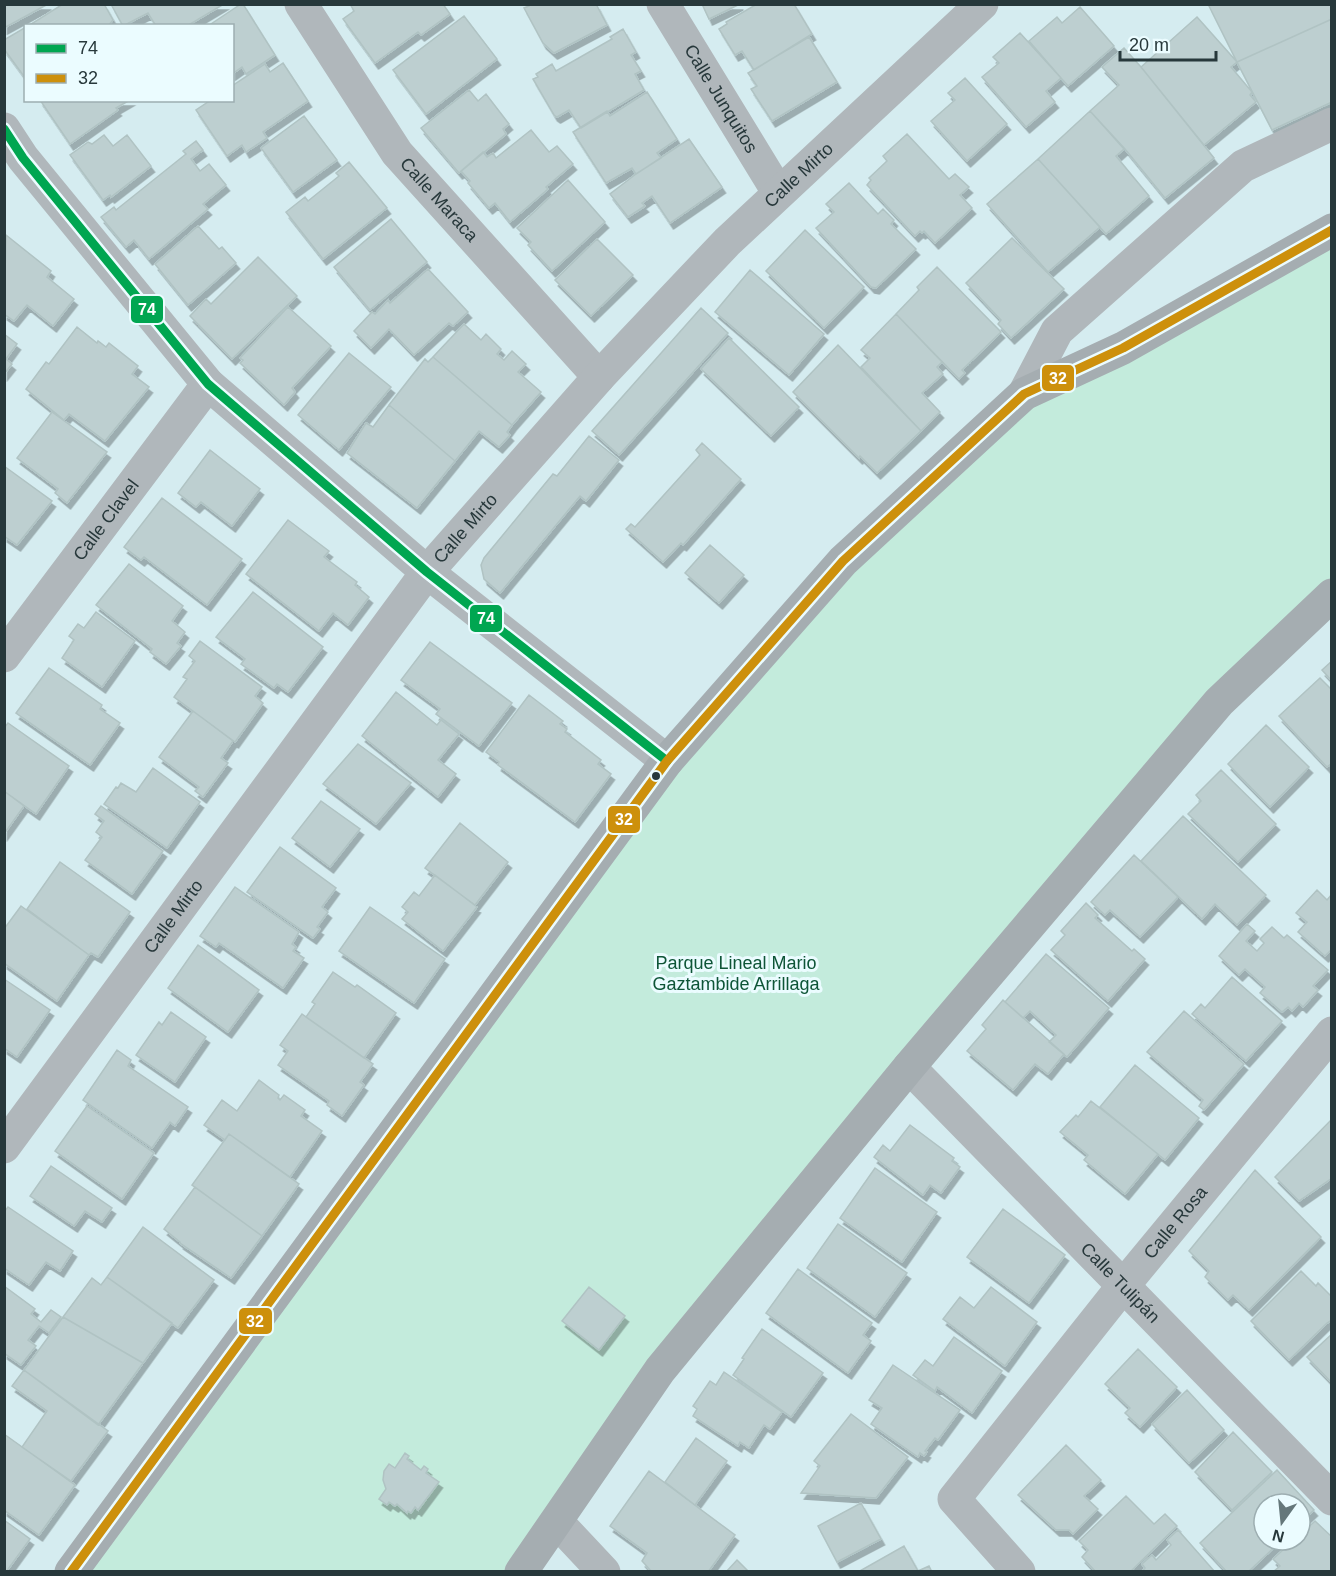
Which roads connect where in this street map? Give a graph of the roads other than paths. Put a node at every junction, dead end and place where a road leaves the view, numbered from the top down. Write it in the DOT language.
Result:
graph roads {
  1 [pos="301,4"];
  2 [pos="663,4"];
  3 [pos="982,4"];
  4 [pos="1332,124"];
  5 [pos="4,129"];
  6 [pos="14,169"];
  7 [pos="778,192"];
  8 [pos="1332,230"];
  9 [pos="599,377"];
  10 [pos="208,384"];
  11 [pos="1024,394"];
  12 [pos="428,572"];
  13 [pos="1332,595"];
  14 [pos="4,656"];
  15 [pos="667,761"];
  16 [pos="1332,1033"];
  17 [pos="909,1067"];
  18 [pos="4,1147"];
  19 [pos="1123,1286"];
  20 [pos="1332,1499"];
  21 [pos="557,1522"];
  22 [pos="71,1572"];
  23 [pos="521,1572"];
  24 [pos="604,1572"];
  25 [pos="1019,1572"];
  1 -- 9 [label="street, Calle Maraca"];
  2 -- 7 [label="street, Calle Junquitos"];
  3 -- 7 [label="street, Calle Mirto"];
  4 -- 11 [label="street"];
  5 -- 6 [label="street"];
  6 -- 10 [label="street"];
  7 -- 9 [label="street, Calle Mirto"];
  8 -- 11 [label="street"];
  9 -- 12 [label="street, Calle Mirto"];
  10 -- 12 [label="street"];
  10 -- 14 [label="street, Calle Clavel"];
  11 -- 15 [label="street"];
  12 -- 15 [label="street"];
  12 -- 18 [label="street, Calle Mirto"];
  13 -- 17 [label="street"];
  15 -- 22 [label="street"];
  16 -- 19 [label="street, Calle Rosa"];
  17 -- 19 [label="street, Calle Tulipán"];
  17 -- 21 [label="street"];
  19 -- 20 [label="street, Calle Tulipán"];
  19 -- 25 [label="street, Calle Rosa"];
  21 -- 23 [label="street"];
  21 -- 24 [label="street"];
}
